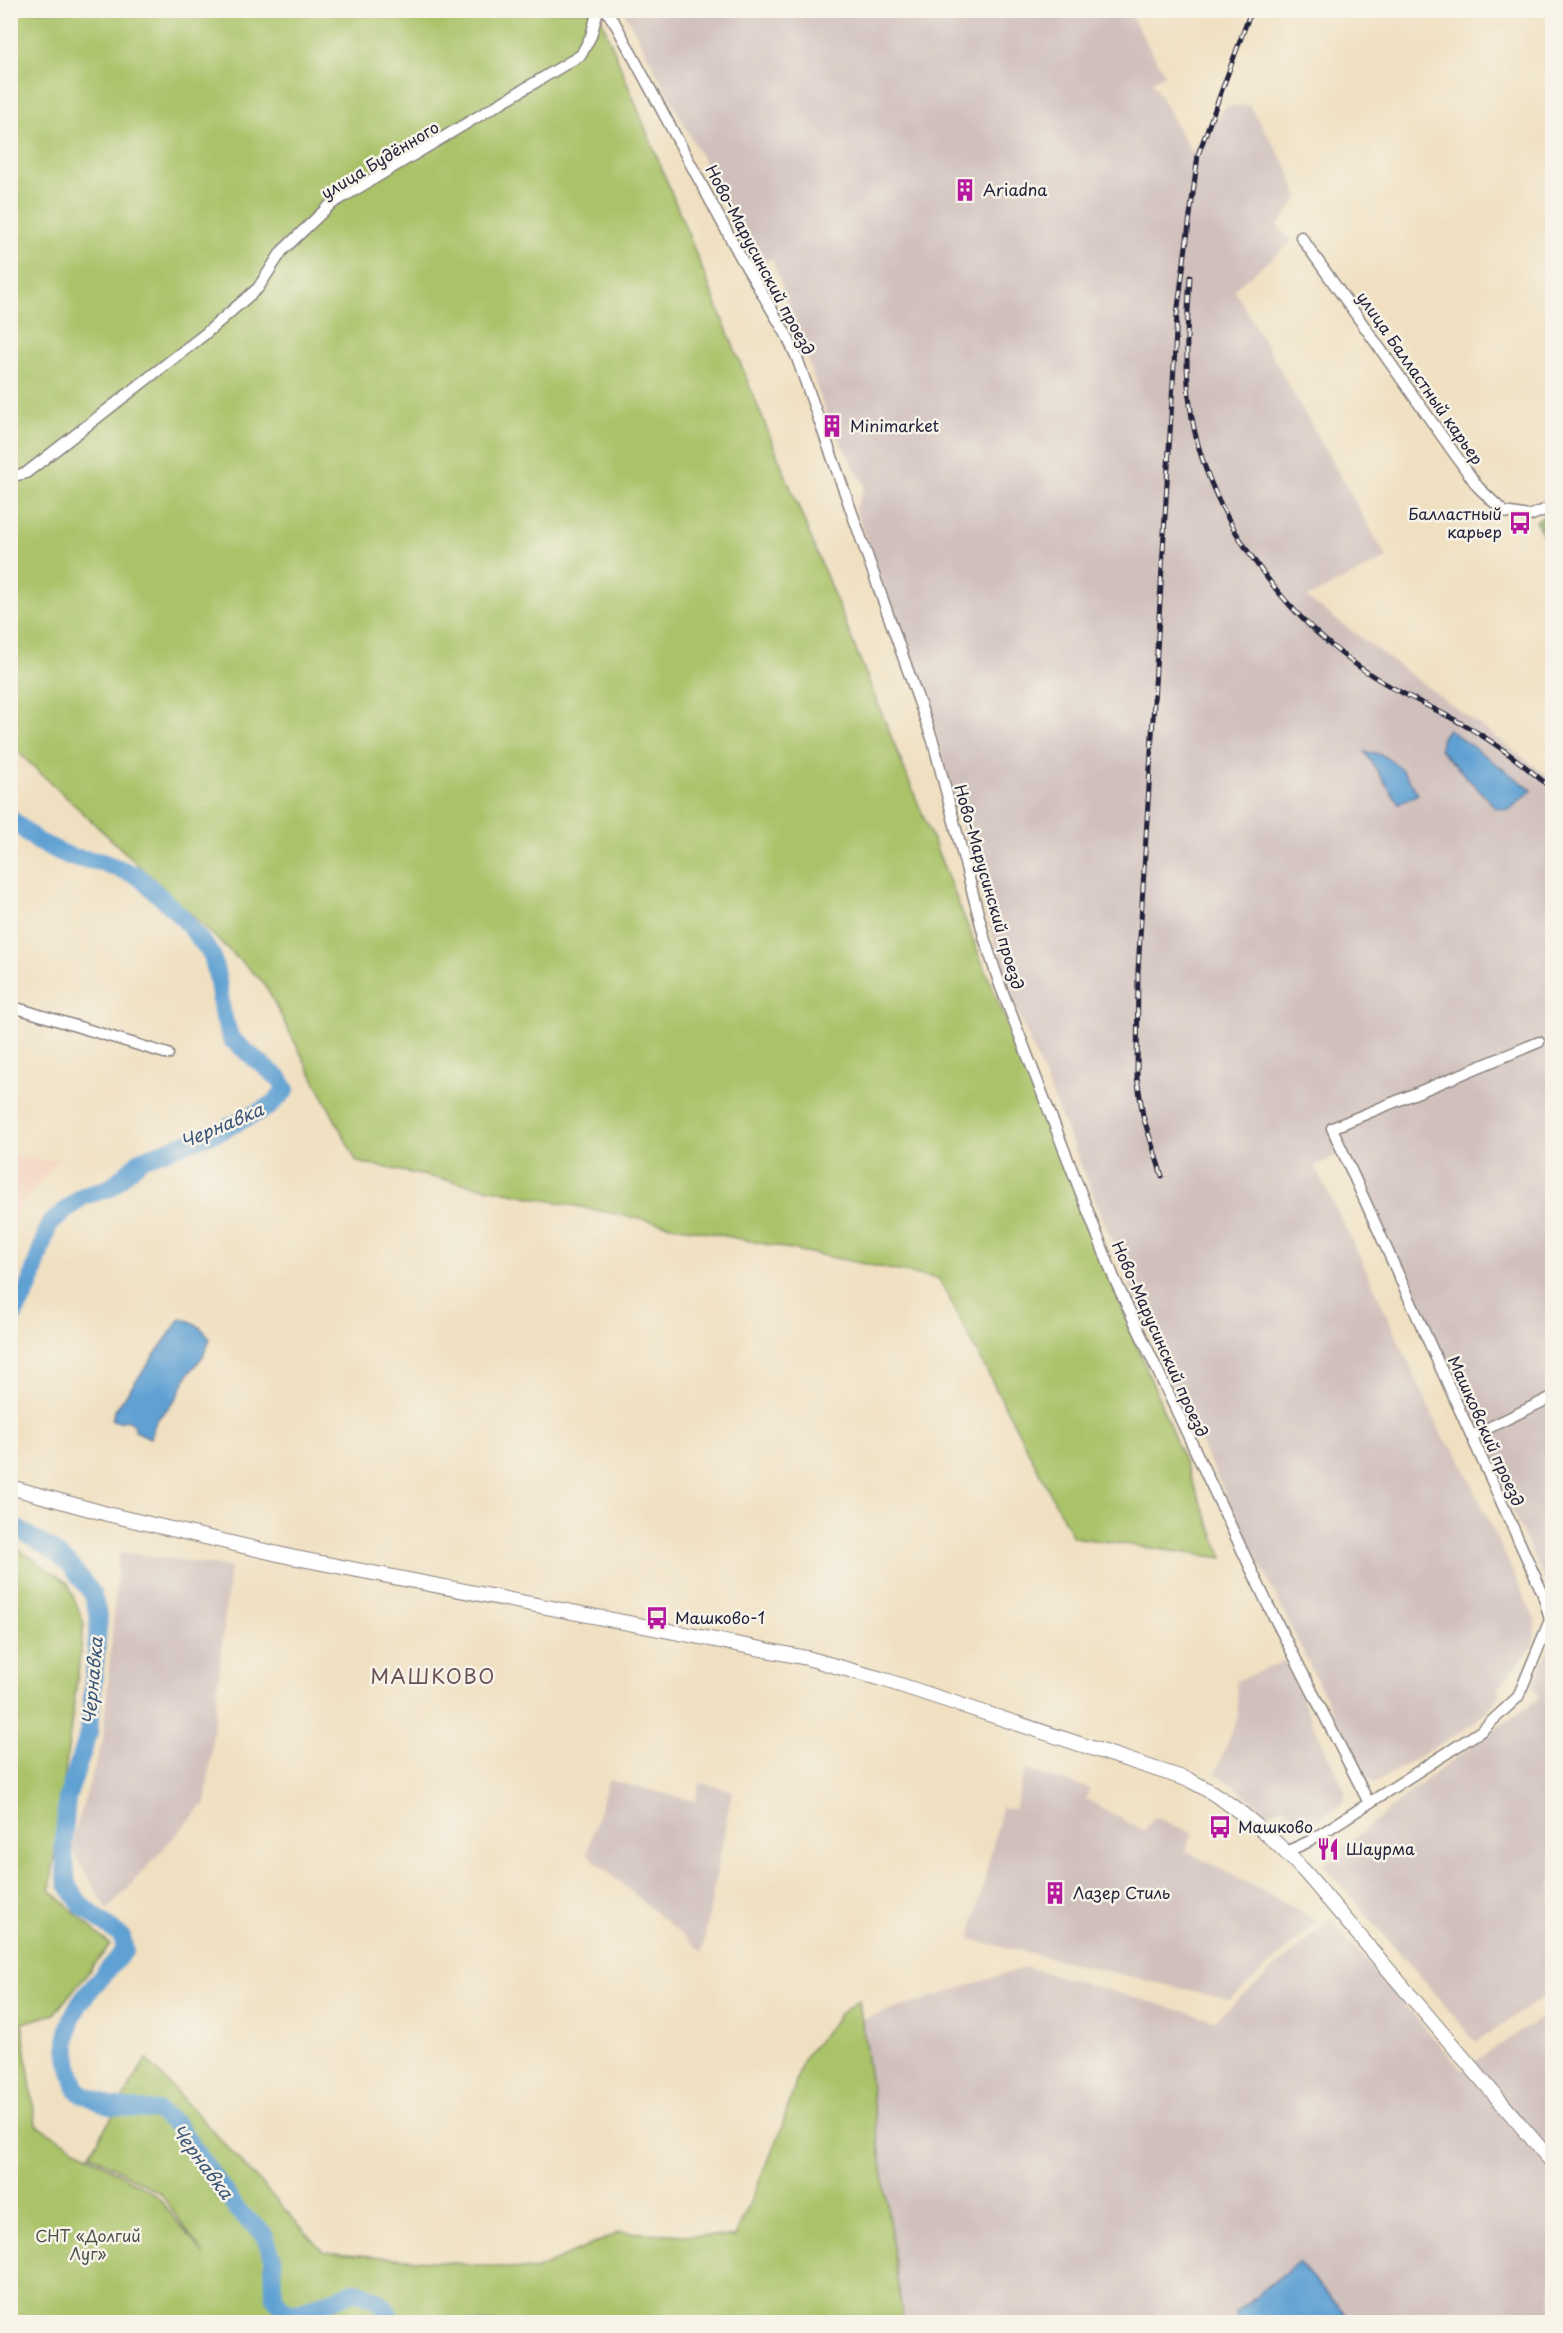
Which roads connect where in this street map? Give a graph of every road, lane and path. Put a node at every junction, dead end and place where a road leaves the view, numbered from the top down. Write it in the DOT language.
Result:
graph roads {
  1 [pos="598,10"];
  2 [pos="606,10"];
  3 [pos="1301,237"];
  4 [pos="10,477"];
  5 [pos="1552,507"];
  6 [pos="10,1006"];
  7 [pos="1539,1042"];
  8 [pos="168,1054"];
  9 [pos="1552,1397"];
  10 [pos="1472,1436"];
  11 [pos="10,1487"];
  12 [pos="1369,1803"];
  13 [pos="1286,1852"];
  14 [pos="1552,2162"];
  1 -- 4 [label="street, улица Будённого"];
  2 -- 12 [label="street, Ново-Марусинский проезд"];
  3 -- 5 [label="street, улица Балластный карьер"];
  6 -- 8 [label="street"];
  7 -- 10 [label="street, Машковский проезд"];
  9 -- 10 [label="street"];
  10 -- 12 [label="street, Машковский проезд"];
  11 -- 13 [label="street"];
  12 -- 13 [label="street, Машковский проезд"];
  13 -- 14 [label="street"];
}
